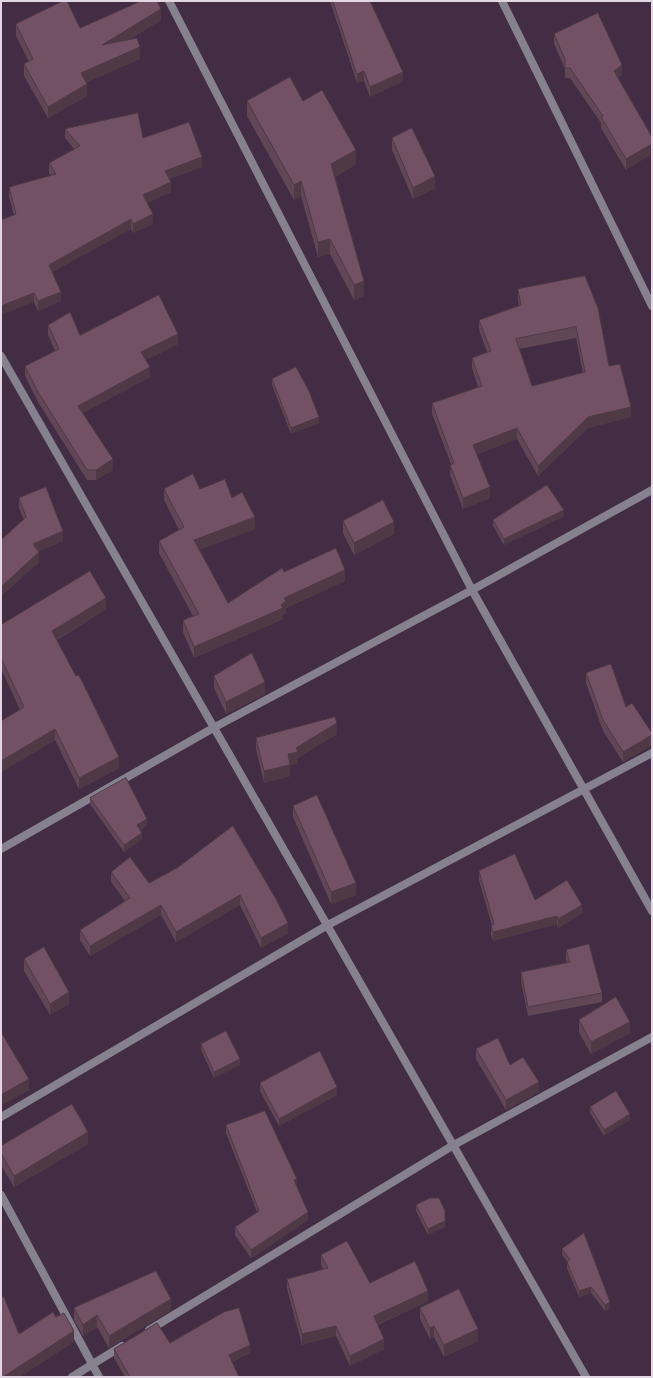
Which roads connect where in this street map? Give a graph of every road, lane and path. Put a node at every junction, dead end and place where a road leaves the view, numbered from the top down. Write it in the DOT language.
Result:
graph roads {
  1 [pos="169,1"];
  2 [pos="502,1"];
  3 [pos="652,306"];
  4 [pos="1,356"];
  5 [pos="652,490"];
  6 [pos="472,590"];
  7 [pos="215,727"];
  8 [pos="652,753"];
  9 [pos="583,788"];
  10 [pos="1,848"];
  11 [pos="652,911"];
  12 [pos="326,926"];
  13 [pos="652,1037"];
  14 [pos="1,1116"];
  15 [pos="452,1146"];
  16 [pos="1,1195"];
  17 [pos="92,1365"];
  18 [pos="72,1377"];
  19 [pos="99,1377"];
  20 [pos="586,1377"];
  1 -- 6 [label="street"];
  2 -- 3 [label="street"];
  4 -- 7 [label="street"];
  5 -- 6 [label="street"];
  6 -- 7 [label="street"];
  6 -- 9 [label="street"];
  7 -- 10 [label="street"];
  7 -- 12 [label="street"];
  8 -- 9 [label="street"];
  9 -- 11 [label="street"];
  9 -- 12 [label="street"];
  12 -- 14 [label="street"];
  12 -- 15 [label="street"];
  13 -- 15 [label="street"];
  15 -- 17 [label="street"];
  15 -- 20 [label="street"];
  16 -- 17 [label="street"];
  17 -- 18 [label="street"];
  17 -- 19 [label="street"];
}
